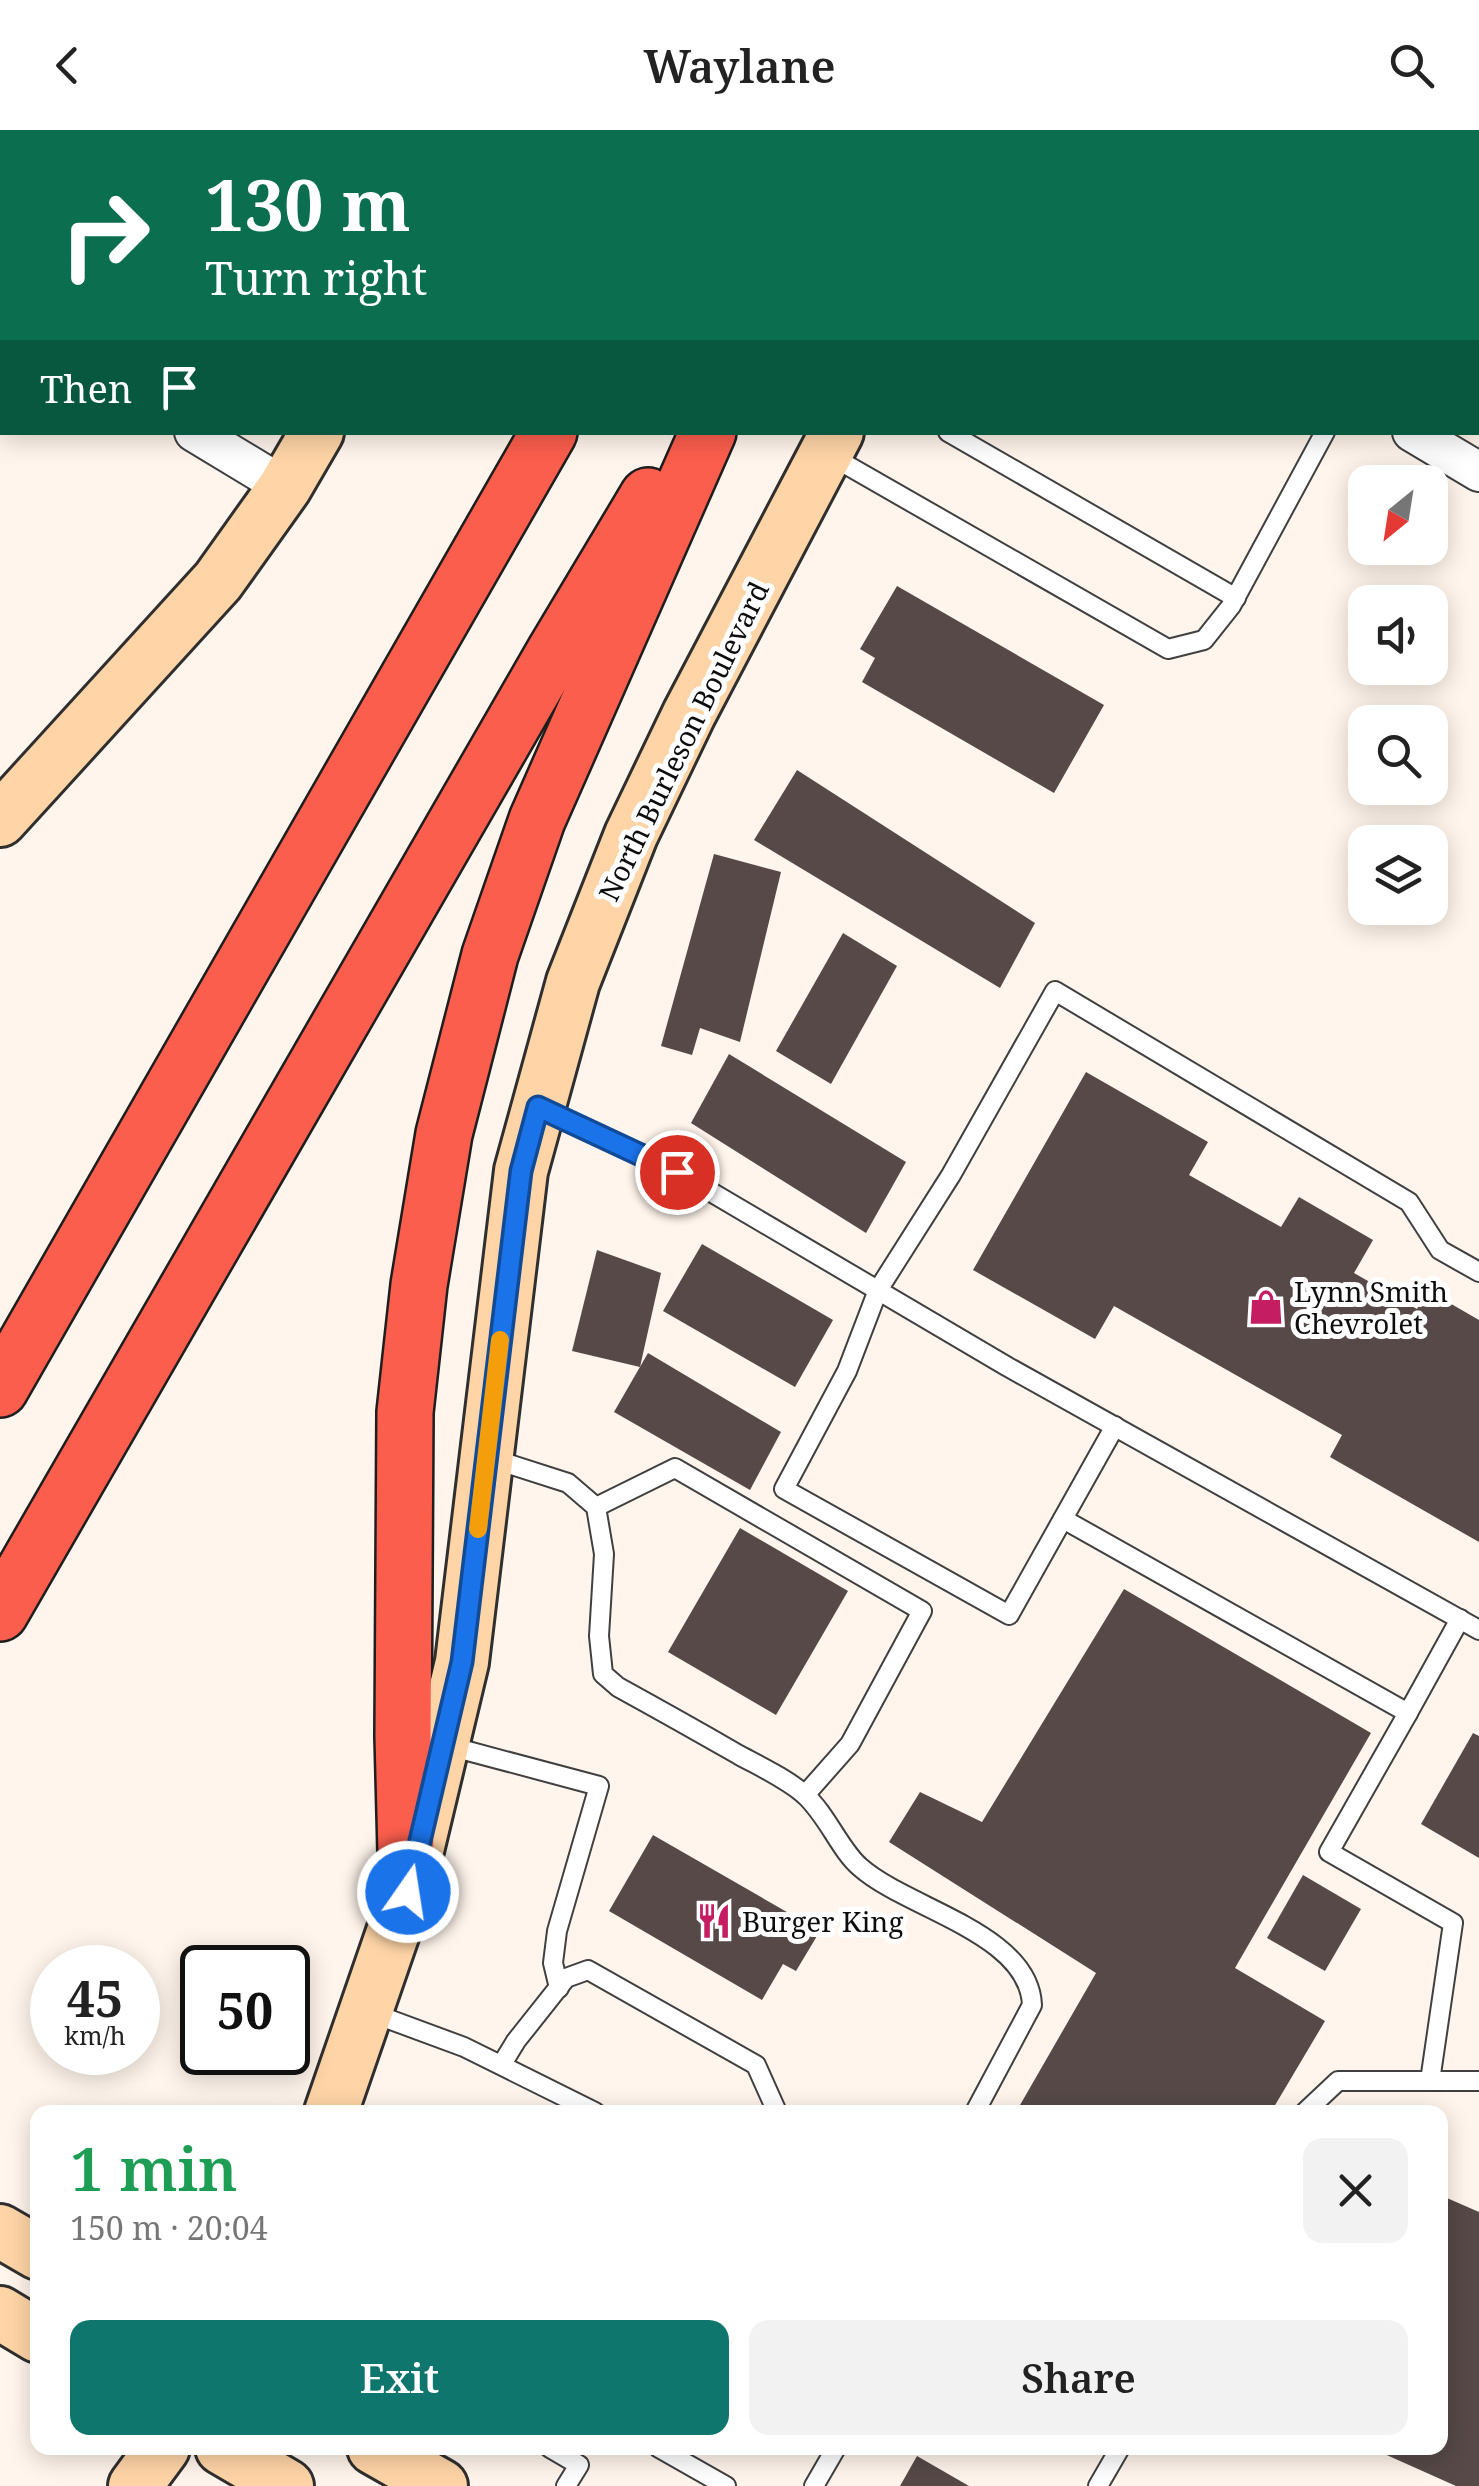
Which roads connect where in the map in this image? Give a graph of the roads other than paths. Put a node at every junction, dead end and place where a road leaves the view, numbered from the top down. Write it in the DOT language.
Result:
graph roads {
  1 [pos="199,435"];
  2 [pos="315,435"];
  3 [pos="547,435"];
  4 [pos="684,435"];
  5 [pos="707,435"];
  6 [pos="953,435"];
  7 [pos="1323,435"];
  8 [pos="1417,435"];
  9 [pos="832,443"];
  10 [pos="1479,472"];
  11 [pos="285,487"];
  12 [pos="1236,598"];
  13 [pos="0,820"];
  14 [pos="538,1107"];
  15 [pos="1479,1272"];
  16 [pos="878,1290"];
  17 [pos="0,1389"];
  18 [pos="1115,1426"];
  19 [pos="486,1457"];
  20 [pos="596,1507"];
  21 [pos="1063,1519"];
  22 [pos="0,1613"];
  23 [pos="1460,1619"];
  24 [pos="1479,1630"];
  25 [pos="1408,1714"];
  26 [pos="443,1744"];
  27 [pos="805,1796"];
  28 [pos="408,1892"];
  29 [pos="558,1988"];
  30 [pos="368,2011"];
  31 [pos="502,2064"];
  32 [pos="1430,2081"];
  33 [pos="1479,2081"];
  34 [pos="334,2105"];
  35 [pos="581,2105"];
  36 [pos="774,2105"];
  37 [pos="979,2105"];
  38 [pos="1312,2105"];
  39 [pos="0,2232"];
  40 [pos="30,2249"];
  41 [pos="0,2313"];
  42 [pos="30,2331"];
  43 [pos="158,2455"];
  44 [pos="234,2455"];
  45 [pos="386,2455"];
  46 [pos="562,2455"];
  47 [pos="671,2455"];
  48 [pos="832,2455"];
  49 [pos="1116,2455"];
  50 [pos="135,2486"];
  51 [pos="287,2486"];
  52 [pos="441,2486"];
  53 [pos="566,2486"];
  54 [pos="726,2486"];
  55 [pos="814,2486"];
  56 [pos="1098,2486"];
  1 -- 11 [label="street"];
  2 -- 11 [label="main road"];
  3 -- 17 [label="highway"];
  4 -- 22 [label="highway"];
  5 -- 28 [label="highway"];
  6 -- 12 [label="lane"];
  7 -- 12 [label="lane"];
  8 -- 10 [label="street"];
  9 -- 12 [label="lane"];
  9 -- 14 [label="main road, North Burleson Boulevard"];
  11 -- 13 [label="main road"];
  14 -- 16 [label="lane"];
  14 -- 19 [label="main road, North Burleson Boulevard"];
  15 -- 16 [label="lane"];
  16 -- 18 [label="lane"];
  16 -- 21 [label="lane"];
  18 -- 21 [label="lane"];
  18 -- 23 [label="lane"];
  19 -- 20 [label="lane"];
  19 -- 26 [label="main road, North Burleson Boulevard"];
  20 -- 27 [label="lane"];
  20 -- 27 [label="lane"];
  21 -- 25 [label="lane"];
  23 -- 24 [label="lane"];
  23 -- 25 [label="lane"];
  25 -- 32 [label="lane"];
  26 -- 28 [label="main road, North Burleson Boulevard"];
  26 -- 29 [label="lane"];
  27 -- 37 [label="lane"];
  28 -- 30 [label="main road, North Burleson Boulevard"];
  29 -- 31 [label="lane"];
  29 -- 36 [label="lane"];
  30 -- 31 [label="lane"];
  30 -- 34 [label="main road, North Burleson Boulevard"];
  31 -- 35 [label="lane"];
  32 -- 33 [label="lane"];
  32 -- 38 [label="lane"];
  39 -- 40 [label="main road"];
  41 -- 42 [label="main road"];
  43 -- 50 [label="main road"];
  44 -- 51 [label="main road"];
  45 -- 52 [label="main road"];
  46 -- 53 [label="lane"];
  47 -- 54 [label="lane"];
  48 -- 55 [label="lane"];
  49 -- 56 [label="lane"];
}
